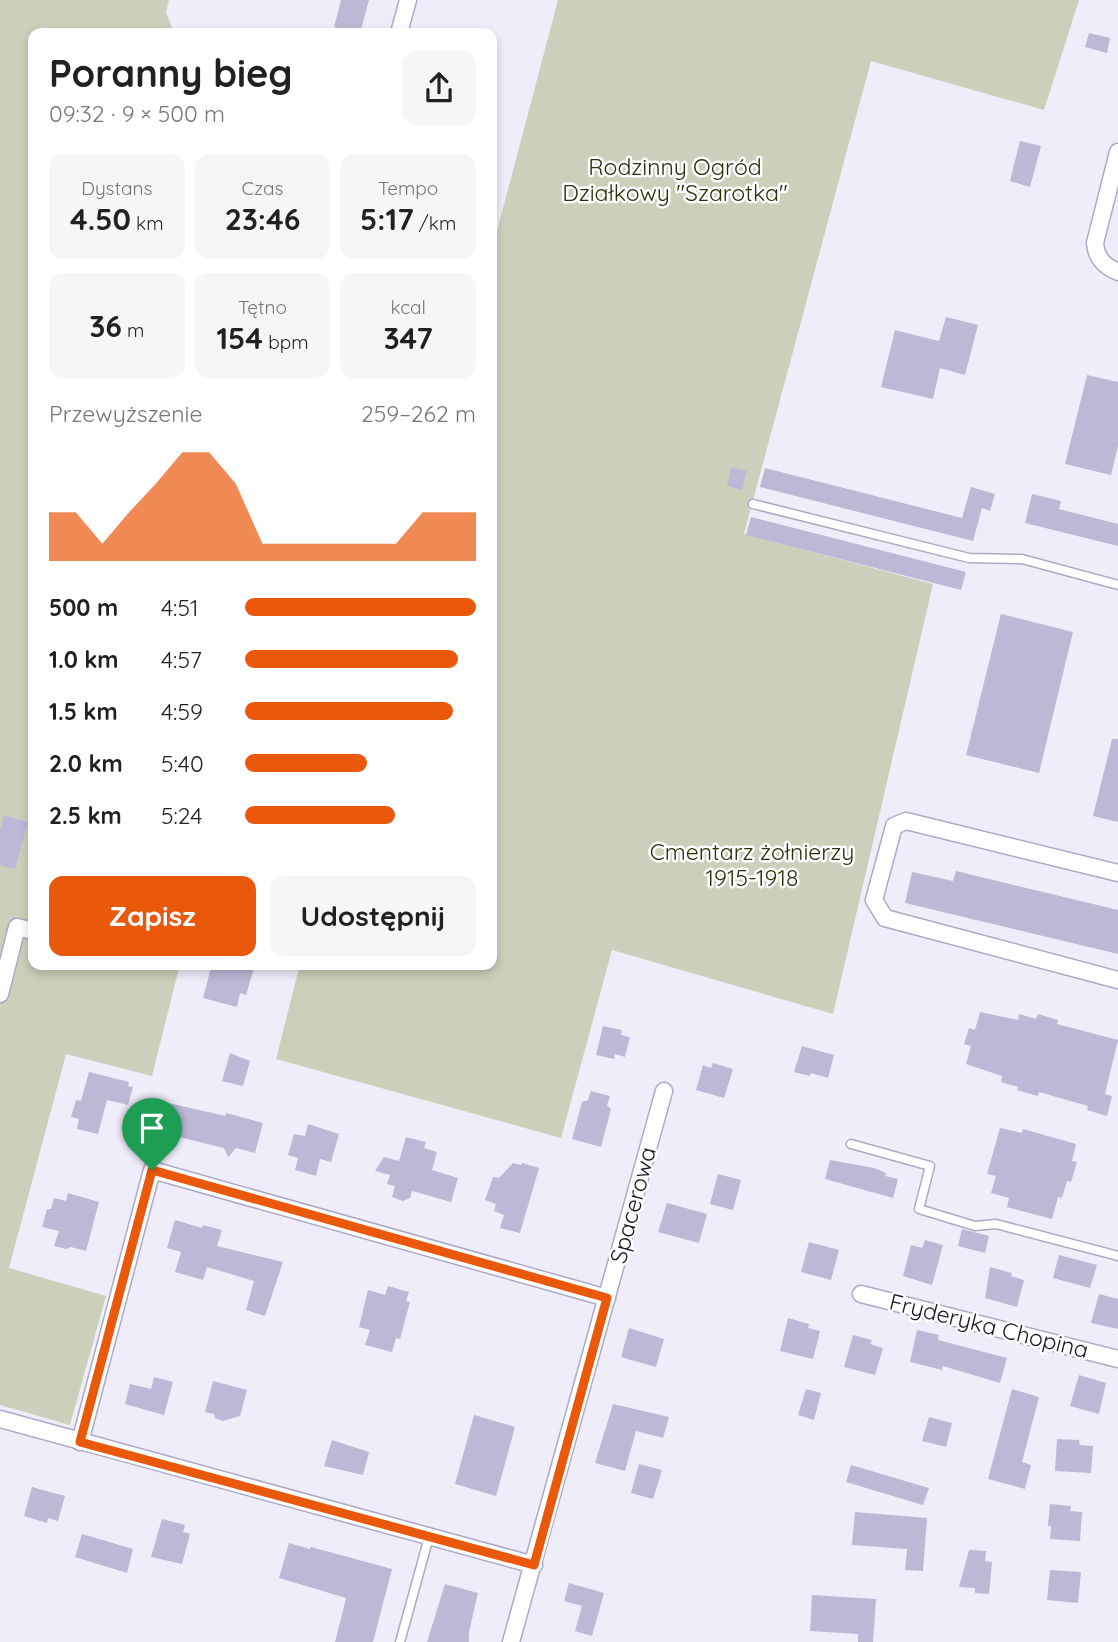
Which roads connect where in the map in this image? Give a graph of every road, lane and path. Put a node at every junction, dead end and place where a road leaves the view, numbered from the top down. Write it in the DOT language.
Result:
graph roads {
  1 [pos="408,0"];
  2 [pos="400,28"];
  3 [pos="1118,152"];
  4 [pos="1118,272"];
  5 [pos="753,504"];
  6 [pos="1118,584"];
  7 [pos="1118,873"];
  8 [pos="25,929"];
  9 [pos="1118,980"];
  10 [pos="0,994"];
  11 [pos="664,1091"];
  12 [pos="851,1144"];
  13 [pos="1118,1256"];
  14 [pos="861,1294"];
  15 [pos="607,1298"];
  16 [pos="1118,1359"];
  17 [pos="0,1419"];
  18 [pos="80,1442"];
  19 [pos="429,1537"];
  20 [pos="534,1565"];
  21 [pos="400,1642"];
  22 [pos="511,1642"];
  1 -- 2 [label="street"];
  3 -- 4 [label="street"];
  5 -- 6 [label="lane"];
  7 -- 9 [label="street"];
  8 -- 10 [label="street"];
  11 -- 15 [label="street, Spacerowa"];
  12 -- 13 [label="lane"];
  14 -- 16 [label="street, Fryderyka Chopina"];
  15 -- 18 [label="street"];
  15 -- 20 [label="street, Spacerowa"];
  17 -- 18 [label="street"];
  18 -- 19 [label="street"];
  19 -- 20 [label="street"];
  19 -- 21 [label="lane"];
  20 -- 22 [label="street, Spacerowa"];
}
